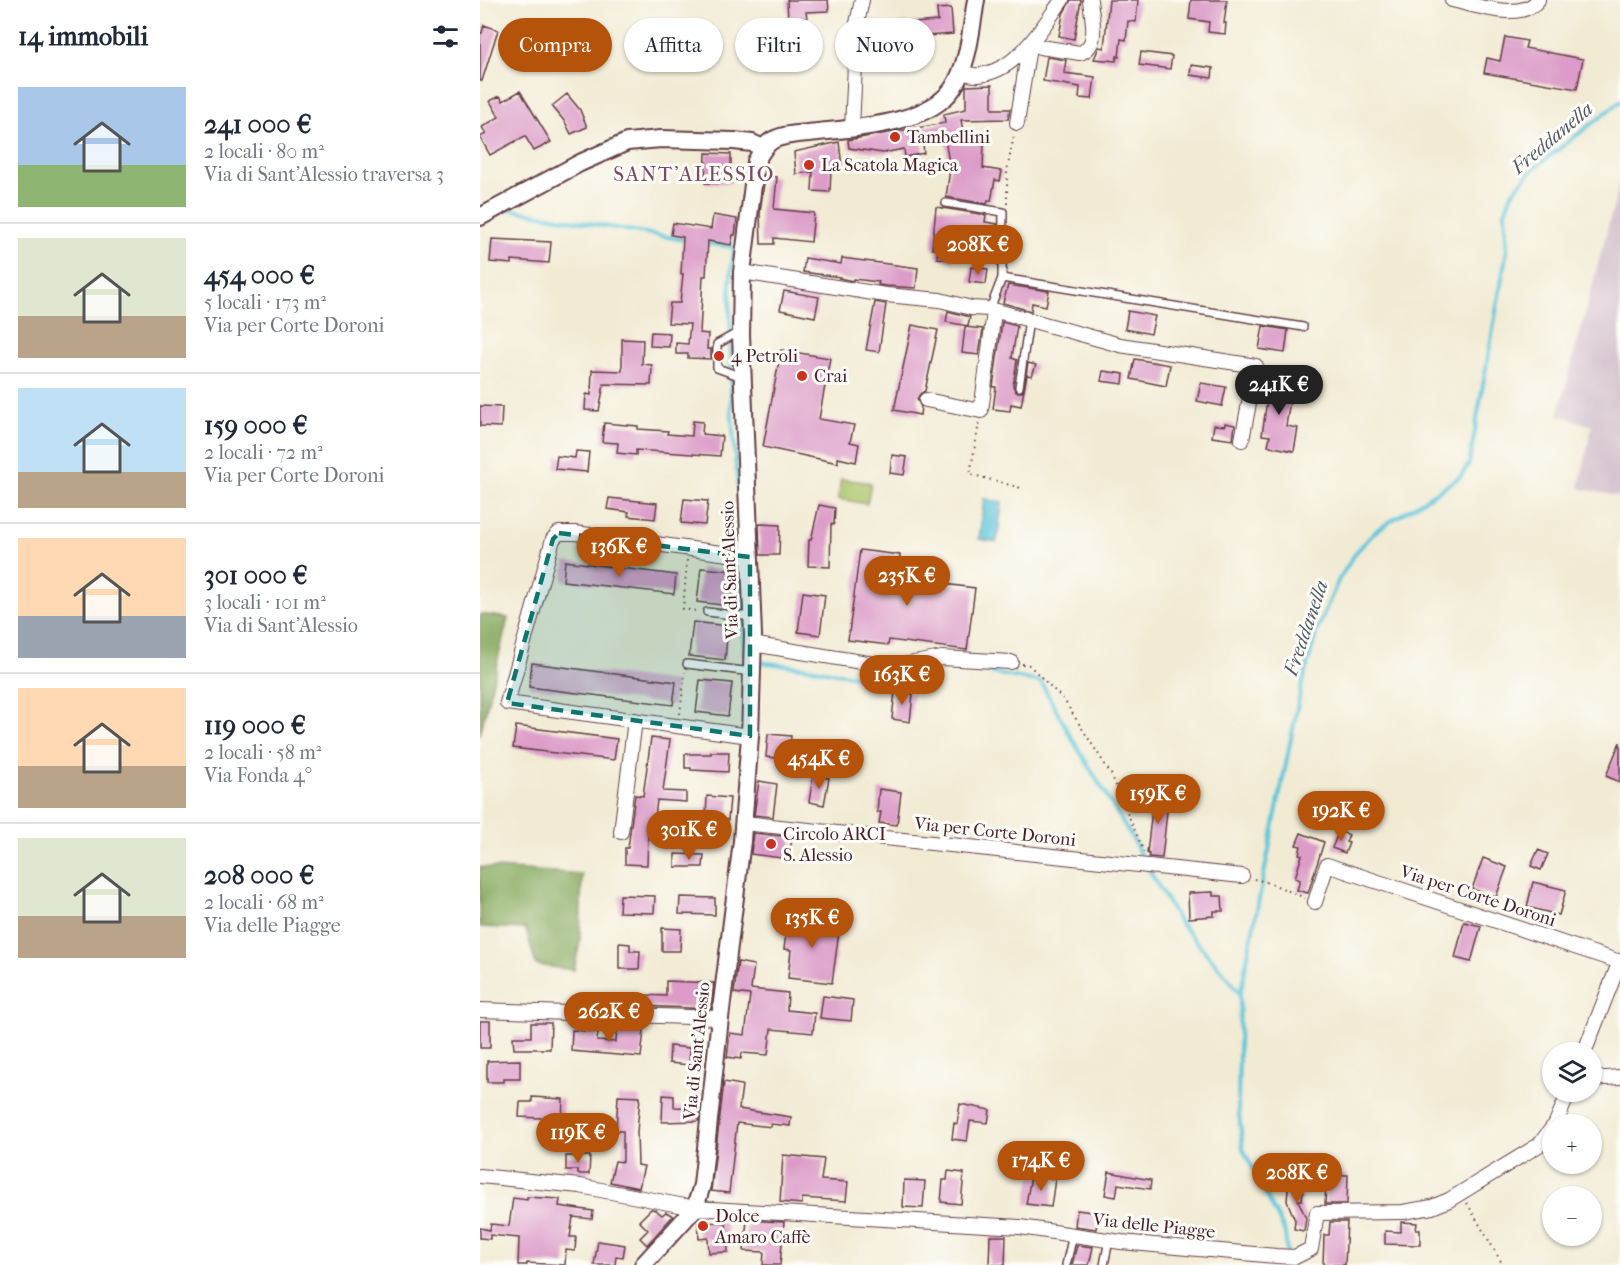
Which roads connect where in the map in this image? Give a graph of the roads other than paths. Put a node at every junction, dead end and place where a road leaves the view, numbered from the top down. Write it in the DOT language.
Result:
graph roads {
  1 [pos="862,0"];
  2 [pos="976,0"];
  3 [pos="1062,0"];
  4 [pos="1090,0"];
  5 [pos="1452,0"];
  6 [pos="1538,0"];
  7 [pos="1030,45"];
  8 [pos="961,72"];
  9 [pos="1017,123"];
  10 [pos="852,128"];
  11 [pos="764,148"];
  12 [pos="946,203"];
  13 [pos="480,217"];
  14 [pos="742,272"];
  15 [pos="1002,278"];
  16 [pos="992,310"];
  17 [pos="1029,320"];
  18 [pos="1303,327"];
  19 [pos="741,331"];
  20 [pos="742,377"];
  21 [pos="1019,387"];
  22 [pos="926,400"];
  23 [pos="1242,440"];
  24 [pos="745,556"];
  25 [pos="707,612"];
  26 [pos="745,616"];
  27 [pos="752,644"];
  28 [pos="1011,662"];
  29 [pos="687,664"];
  30 [pos="752,672"];
  31 [pos="635,720"];
  32 [pos="750,736"];
  33 [pos="744,823"];
  34 [pos="621,832"];
  35 [pos="1249,878"];
  36 [pos="1315,902"];
  37 [pos="1620,961"];
  38 [pos="480,1010"];
  39 [pos="720,1018"];
  40 [pos="1588,1042"];
  41 [pos="1620,1077"];
  42 [pos="1602,1078"];
  43 [pos="1542,1141"];
  44 [pos="480,1176"];
  45 [pos="695,1208"];
  46 [pos="1073,1235"];
  47 [pos="1109,1240"];
  48 [pos="1275,1261"];
  49 [pos="643,1265"];
  50 [pos="1066,1265"];
  51 [pos="1104,1265"];
  1 -- 10 [label="street"];
  2 -- 8 [label="street"];
  3 -- 7 [label="street"];
  4 -- 7 [label="street"];
  5 -- 6 [label="street"];
  7 -- 8 [label="street"];
  7 -- 9 [label="street"];
  8 -- 10 [label="street"];
  10 -- 11 [label="street"];
  11 -- 13 [label="street"];
  11 -- 14 [label="street, Via di Sant'Alessio"];
  12 -- 15 [label="lane"];
  14 -- 16 [label="street"];
  14 -- 19 [label="street, Via di Sant'Alessio"];
  15 -- 16 [label="lane"];
  15 -- 18 [label="lane"];
  16 -- 17 [label="street"];
  16 -- 22 [label="street"];
  17 -- 21 [label="lane"];
  17 -- 23 [label="street"];
  19 -- 20 [label="street, Via di Sant'Alessio"];
  19 -- 20 [label="lane"];
  20 -- 24 [label="street, Via di Sant'Alessio"];
  24 -- 26 [label="street, Via di Sant'Alessio"];
  24 -- 31 [label="street"];
  25 -- 26 [label="lane"];
  26 -- 27 [label="street, Via di Sant'Alessio"];
  27 -- 28 [label="street"];
  27 -- 30 [label="street, Via di Sant'Alessio"];
  29 -- 30 [label="lane"];
  30 -- 32 [label="street, Via di Sant'Alessio"];
  31 -- 32 [label="street"];
  31 -- 34 [label="street"];
  32 -- 33 [label="street, Via di Sant'Alessio"];
  33 -- 35 [label="street, Via per Corte Doroni"];
  33 -- 39 [label="street, Via di Sant'Alessio"];
  36 -- 37 [label="street, Via per Corte Doroni"];
  37 -- 40 [label="street"];
  38 -- 39 [label="street"];
  39 -- 45 [label="street, Via di Sant'Alessio"];
  41 -- 42 [label="street"];
  43 -- 48 [label="street, Via delle Piagge"];
  44 -- 45 [label="street, Via delle Piagge"];
  45 -- 46 [label="street, Via delle Piagge"];
  45 -- 49 [label="street, Via di Sant'Alessio"];
  46 -- 47 [label="street, Via delle Piagge"];
  46 -- 50 [label="lane"];
  47 -- 48 [label="street, Via delle Piagge"];
  47 -- 51 [label="lane"];
}
